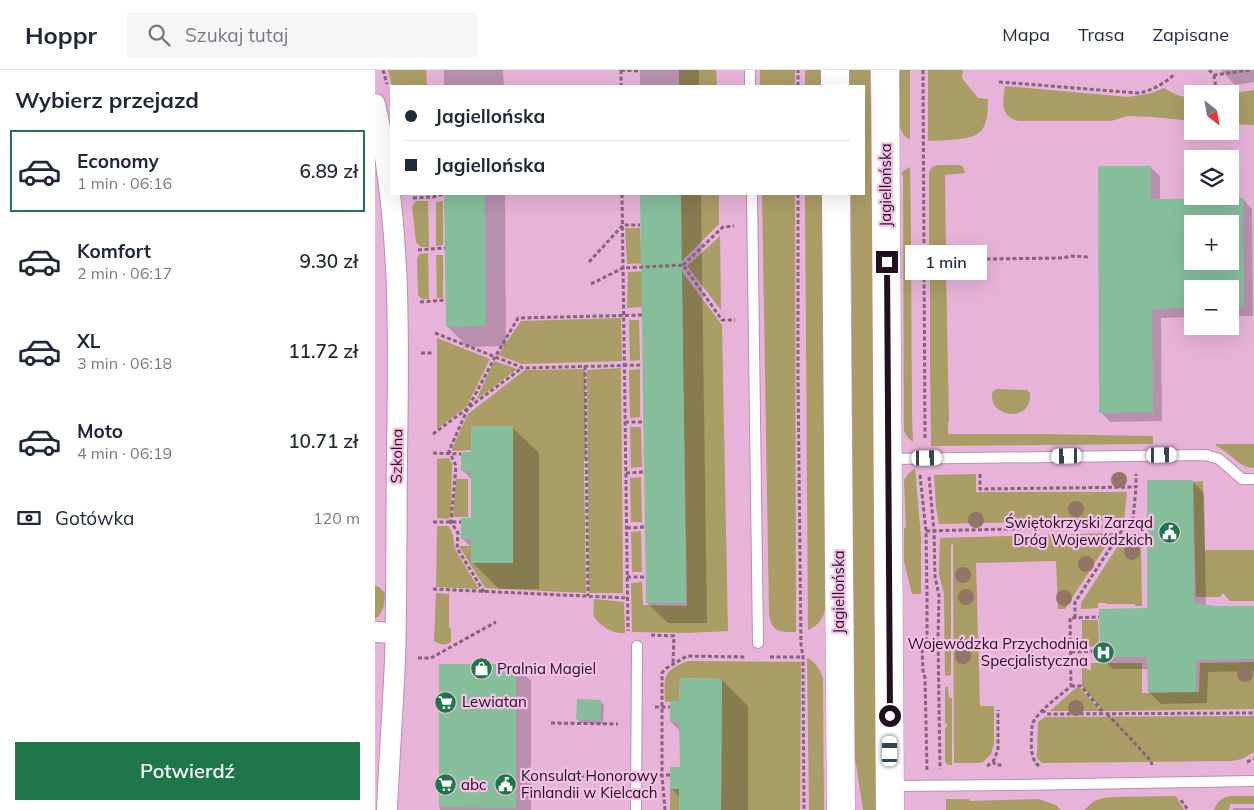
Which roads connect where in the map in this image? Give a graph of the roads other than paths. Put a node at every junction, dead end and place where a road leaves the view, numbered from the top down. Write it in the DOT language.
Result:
graph roads {
  1 [pos="750,70"];
  2 [pos="835,70"];
  3 [pos="885,70"];
  4 [pos="750,85"];
  5 [pos="835,85"];
  6 [pos="375,104"];
  7 [pos="752,195"];
  8 [pos="836,195"];
  9 [pos="888,459"];
  10 [pos="1254,478"];
  11 [pos="385,633"];
  12 [pos="758,643"];
  13 [pos="637,646"];
  14 [pos="1254,781"];
  15 [pos="891,798"];
  16 [pos="387,810"];
  17 [pos="636,810"];
  18 [pos="841,810"];
  1 -- 4 [label="lane"];
  2 -- 5 [label="street"];
  3 -- 9 [label="street, Jagiellońska"];
  6 -- 11 [label="street, Szkolna"];
  7 -- 12 [label="lane"];
  8 -- 18 [label="street, Jagiellońska"];
  9 -- 10 [label="lane"];
  9 -- 15 [label="street, Jagiellońska"];
  11 -- 16 [label="street, Szkolna"];
  13 -- 17 [label="lane"];
  14 -- 15 [label="lane"];
}
